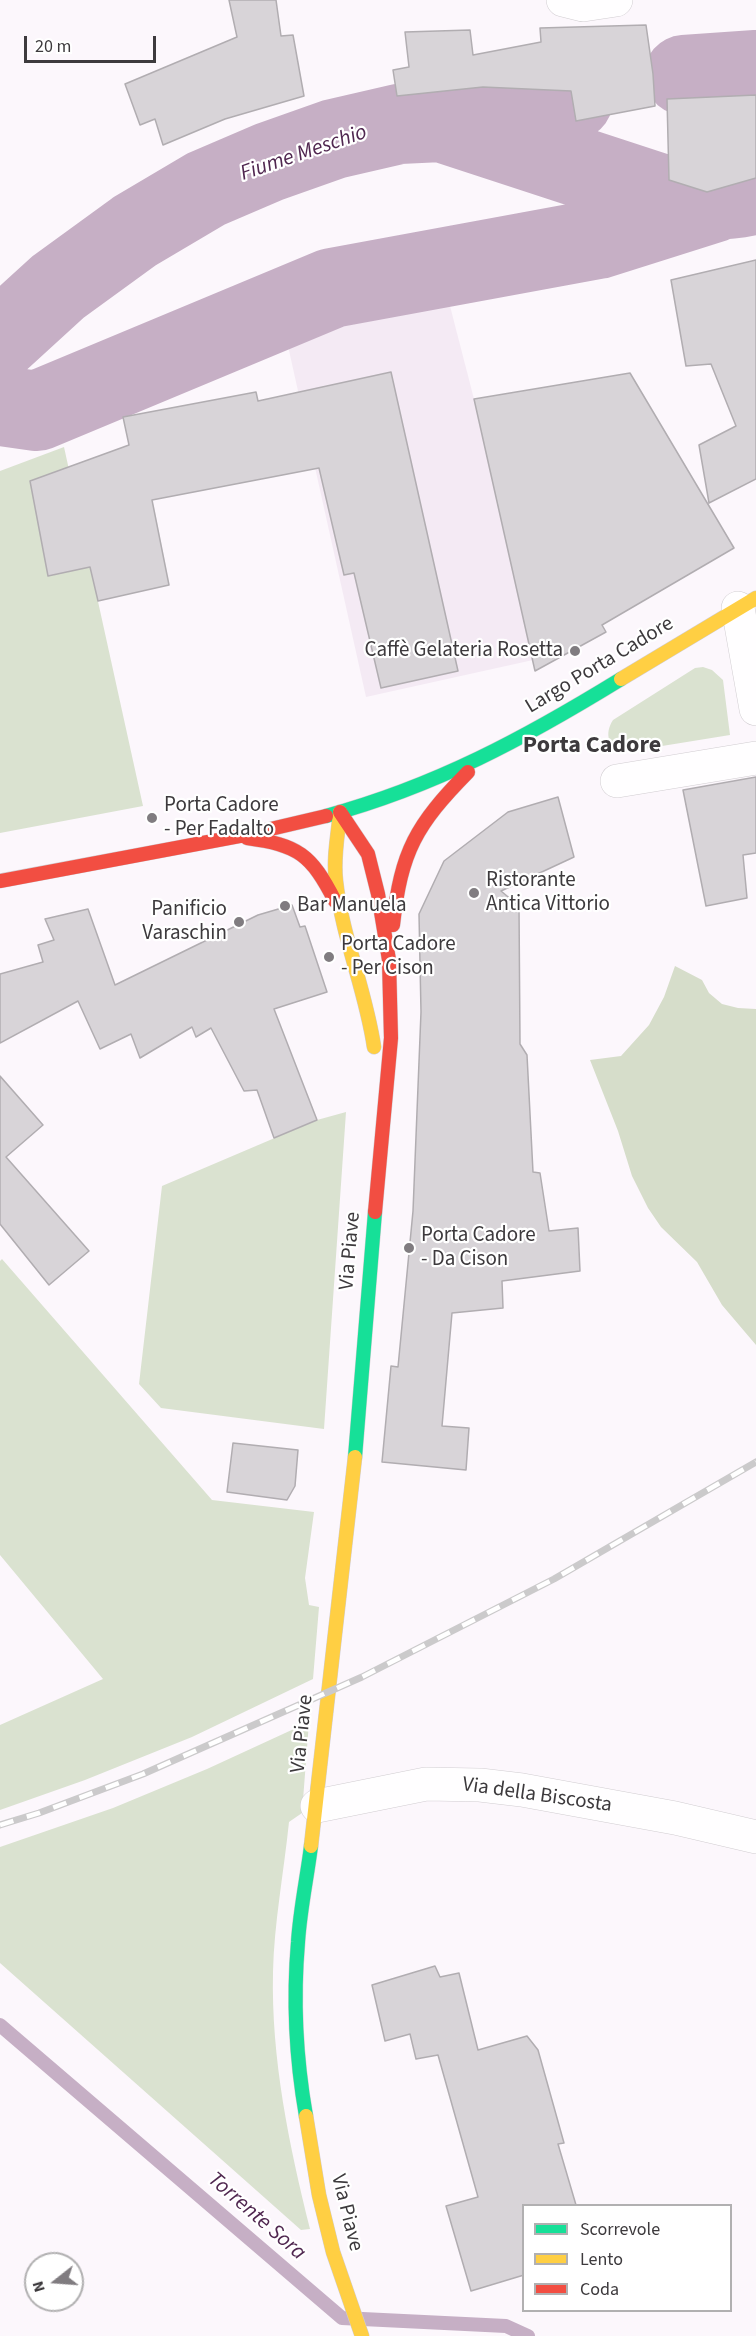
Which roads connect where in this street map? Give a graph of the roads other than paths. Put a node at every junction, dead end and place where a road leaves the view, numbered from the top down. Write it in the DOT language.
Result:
graph roads {
  1 [pos="563,0"];
  2 [pos="616,0"];
  3 [pos="747,603"];
  4 [pos="756,709"];
  5 [pos="482,758"];
  6 [pos="756,758"];
  7 [pos="617,781"];
  8 [pos="340,812"];
  9 [pos="236,837"];
  10 [pos="0,881"];
  11 [pos="342,915"];
  12 [pos="389,960"];
  13 [pos="382,1129"];
  14 [pos="317,1806"];
  15 [pos="756,1837"];
  16 [pos="362,2336"];
  1 -- 2 [label="street"];
  3 -- 4 [label="street"];
  3 -- 5 [label="main road, Largo Porta Cadore"];
  5 -- 8 [label="main road, Largo Porta Cadore"];
  5 -- 12 [label="main road, Largo Porta Cadore"];
  6 -- 7 [label="street"];
  8 -- 9 [label="main road, Largo Porta Cadore"];
  8 -- 11 [label="main road, Via Piave"];
  8 -- 12 [label="main road, Via Piave"];
  9 -- 10 [label="main road, Largo Porta Cadore"];
  9 -- 11 [label="main road"];
  11 -- 13 [label="main road, Via Piave"];
  12 -- 13 [label="main road, Via Piave"];
  13 -- 14 [label="main road, Via Piave"];
  14 -- 15 [label="street, Via della Biscosta"];
  14 -- 16 [label="main road, Via Piave"];
}
